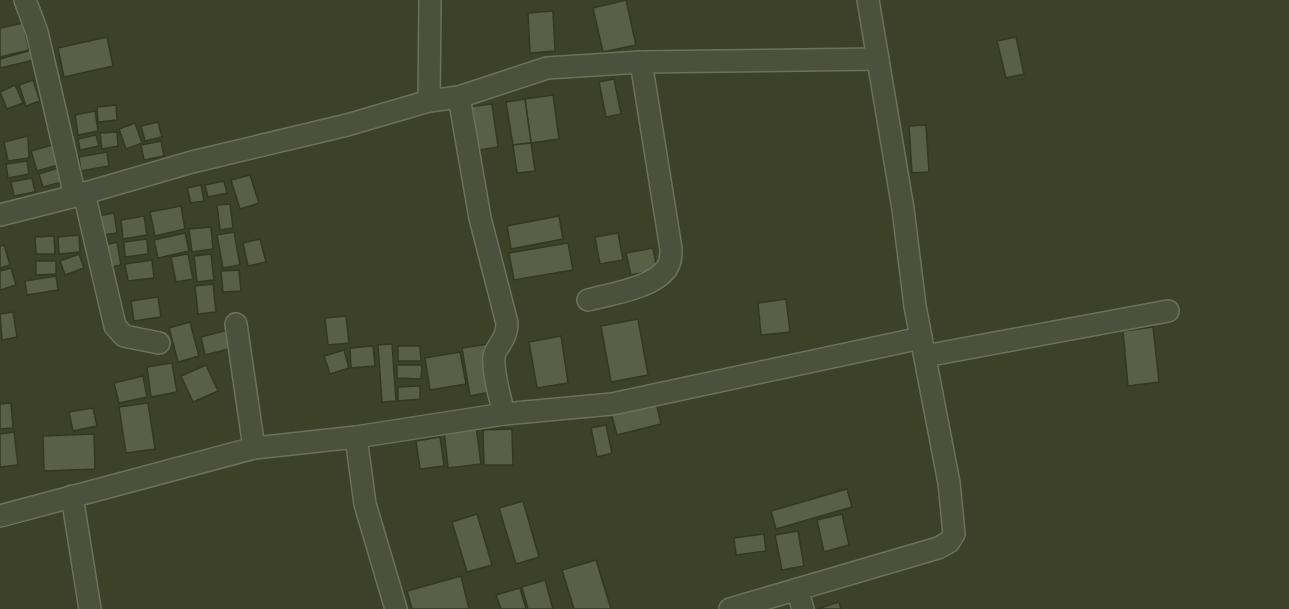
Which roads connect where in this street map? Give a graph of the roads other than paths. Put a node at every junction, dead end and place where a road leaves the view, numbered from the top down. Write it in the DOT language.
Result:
graph roads {
  1 [pos="25,0"];
  2 [pos="430,0"];
  3 [pos="868,0"];
  4 [pos="878,59"];
  5 [pos="641,62"];
  6 [pos="459,97"];
  7 [pos="429,101"];
  8 [pos="80,194"];
  9 [pos="0,215"];
  10 [pos="588,300"];
  11 [pos="1168,311"];
  12 [pos="236,324"];
  13 [pos="159,343"];
  14 [pos="923,347"];
  15 [pos="504,414"];
  16 [pos="356,437"];
  17 [pos="254,448"];
  18 [pos="72,496"];
  19 [pos="0,516"];
  20 [pos="796,589"];
  21 [pos="90,609"];
  22 [pos="396,609"];
  23 [pos="730,609"];
  24 [pos="803,609"];
  1 -- 8 [label="street"];
  2 -- 7 [label="street"];
  3 -- 4 [label="street"];
  4 -- 5 [label="street"];
  4 -- 14 [label="street"];
  5 -- 6 [label="street"];
  5 -- 10 [label="street"];
  6 -- 7 [label="street"];
  6 -- 15 [label="street"];
  7 -- 8 [label="street"];
  8 -- 9 [label="street"];
  8 -- 13 [label="street"];
  11 -- 14 [label="street"];
  12 -- 17 [label="street"];
  14 -- 15 [label="street"];
  14 -- 20 [label="street"];
  15 -- 16 [label="street"];
  16 -- 17 [label="street"];
  16 -- 22 [label="street"];
  17 -- 18 [label="street"];
  18 -- 19 [label="street"];
  18 -- 21 [label="street"];
  20 -- 23 [label="street"];
  20 -- 24 [label="street"];
}
